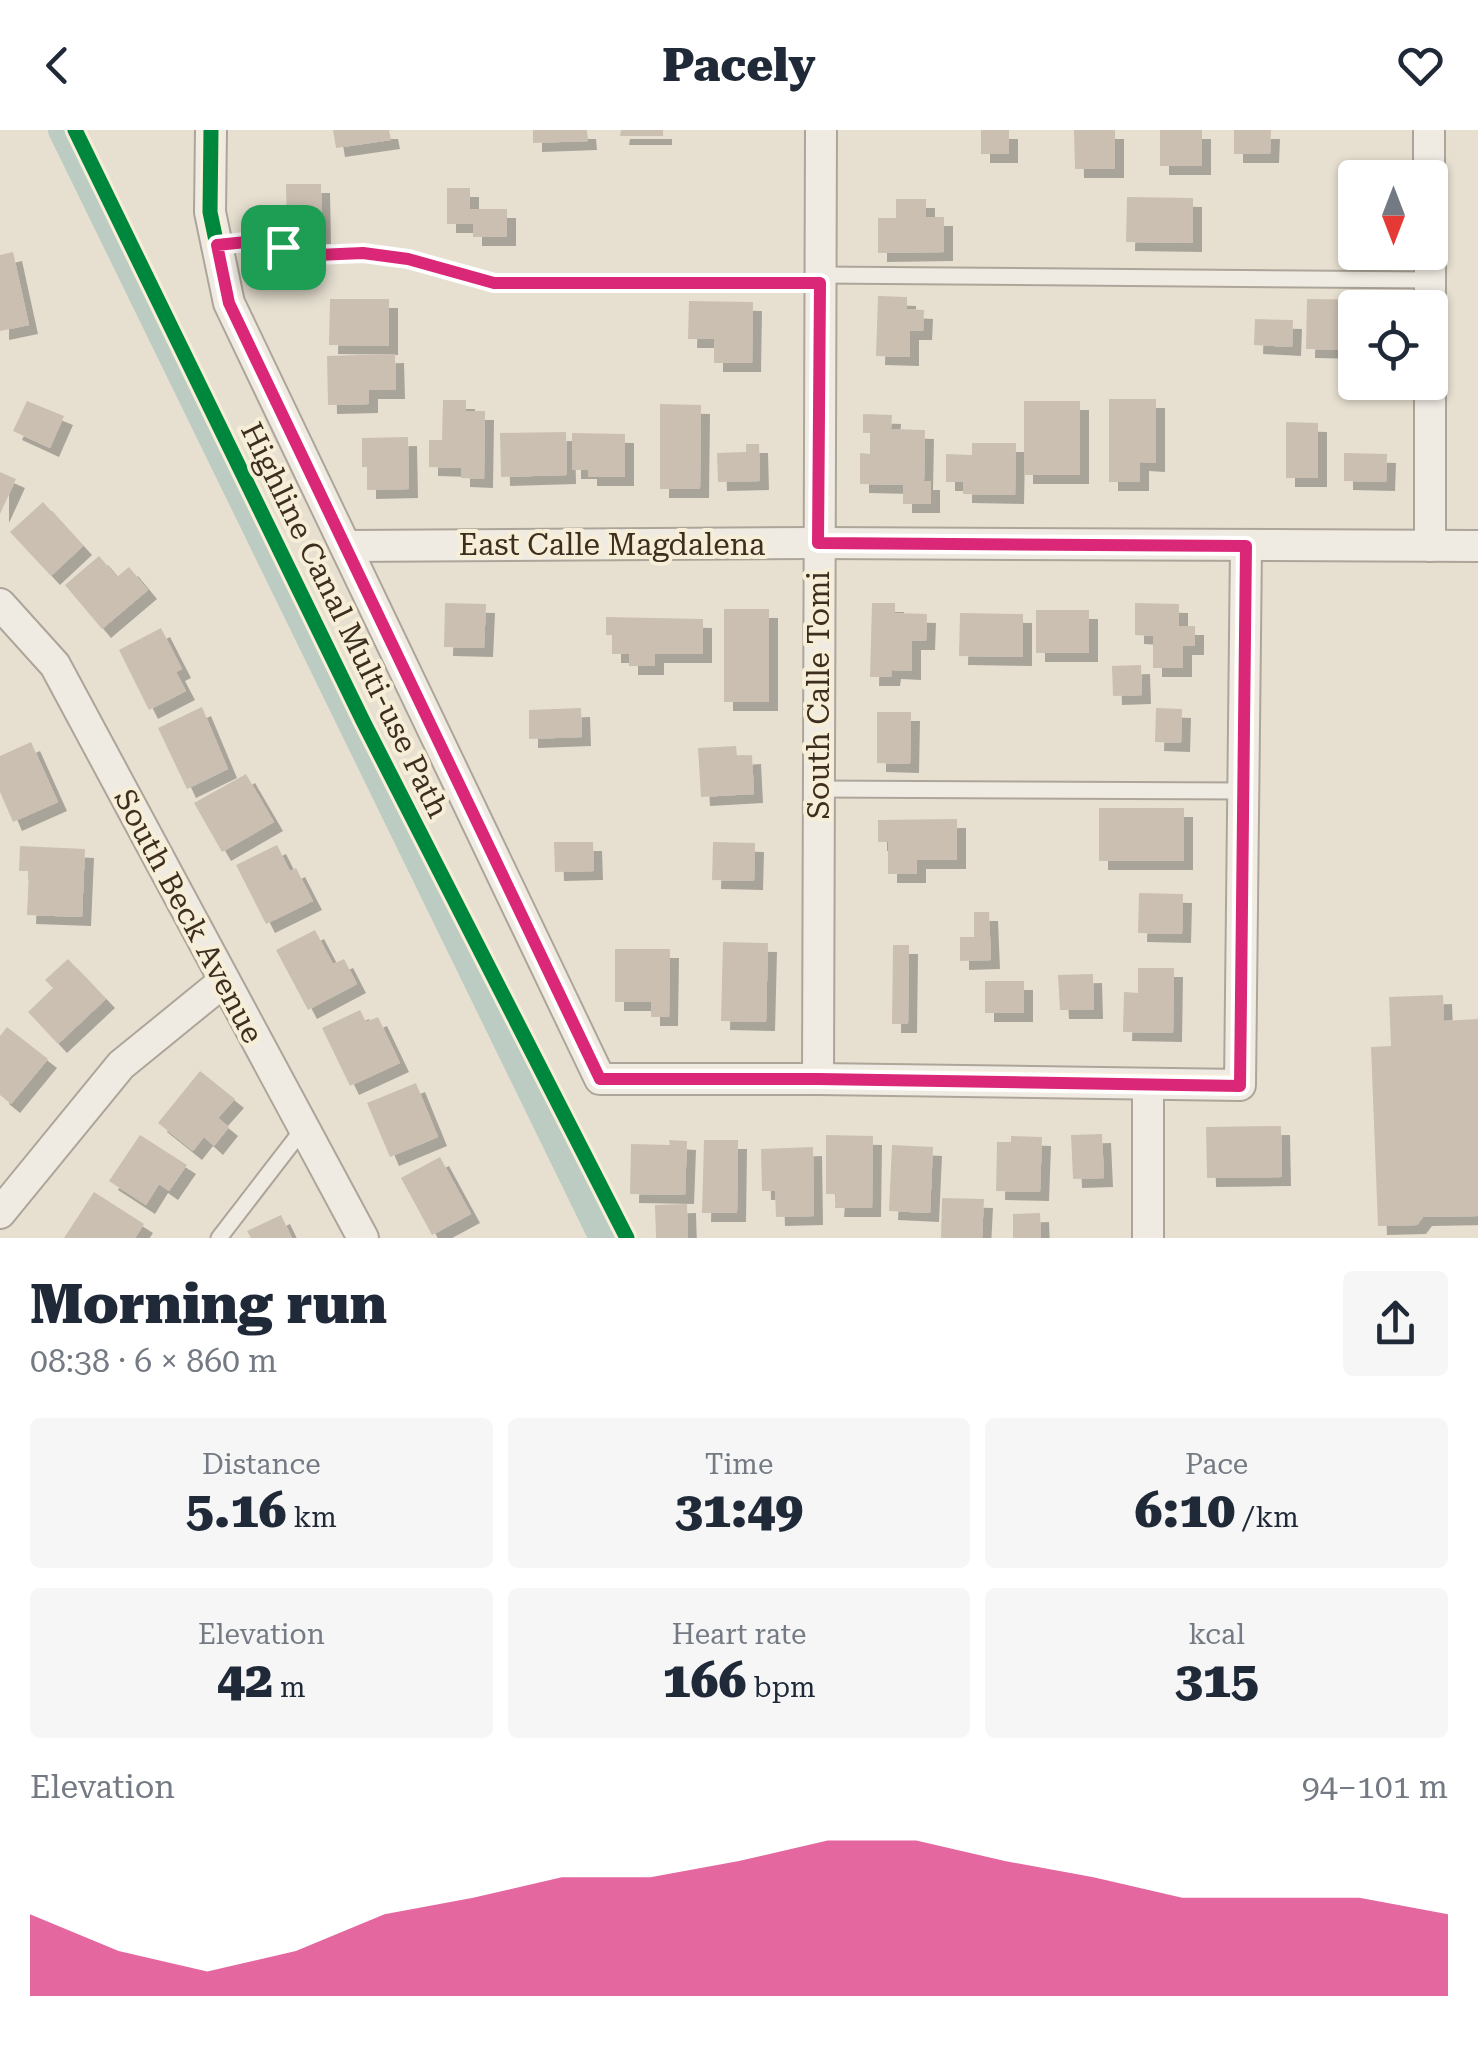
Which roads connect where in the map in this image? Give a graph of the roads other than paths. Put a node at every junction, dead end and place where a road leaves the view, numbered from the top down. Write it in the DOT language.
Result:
graph roads {
  1 [pos="211,130"];
  2 [pos="821,130"];
  3 [pos="1429,130"];
  4 [pos="1429,160"];
  5 [pos="217,245"];
  6 [pos="820,279"];
  7 [pos="1430,280"];
  8 [pos="1430,400"];
  9 [pos="818,543"];
  10 [pos="346,546"];
  11 [pos="1246,546"];
  12 [pos="1430,546"];
  13 [pos="1478,546"];
  14 [pos="0,604"];
  15 [pos="818,789"];
  16 [pos="1244,791"];
  17 [pos="224,982"];
  18 [pos="818,1079"];
  19 [pos="1148,1086"];
  20 [pos="303,1128"];
  21 [pos="0,1213"];
  22 [pos="219,1238"];
  23 [pos="363,1238"];
  24 [pos="1148,1238"];
  1 -- 5 [label="street"];
  2 -- 6 [label="street, South Calle Tomi"];
  3 -- 4 [label="street"];
  5 -- 6 [label="lane"];
  5 -- 10 [label="street"];
  6 -- 7 [label="lane"];
  6 -- 9 [label="street, South Calle Tomi"];
  8 -- 12 [label="street"];
  9 -- 10 [label="street, East Calle Magdalena"];
  9 -- 11 [label="street, East Calle Magdalena"];
  9 -- 15 [label="street, South Calle Tomi"];
  10 -- 18 [label="street"];
  11 -- 12 [label="street, East Calle Magdalena"];
  11 -- 16 [label="street"];
  12 -- 13 [label="street, East Calle Magdalena"];
  14 -- 17 [label="street, South Beck Avenue"];
  15 -- 16 [label="lane"];
  15 -- 18 [label="street, South Calle Tomi"];
  16 -- 19 [label="street"];
  17 -- 20 [label="street, South Beck Avenue"];
  17 -- 21 [label="street"];
  18 -- 19 [label="street"];
  19 -- 24 [label="street"];
  20 -- 22 [label="lane"];
  20 -- 23 [label="street, South Beck Avenue"];
}
